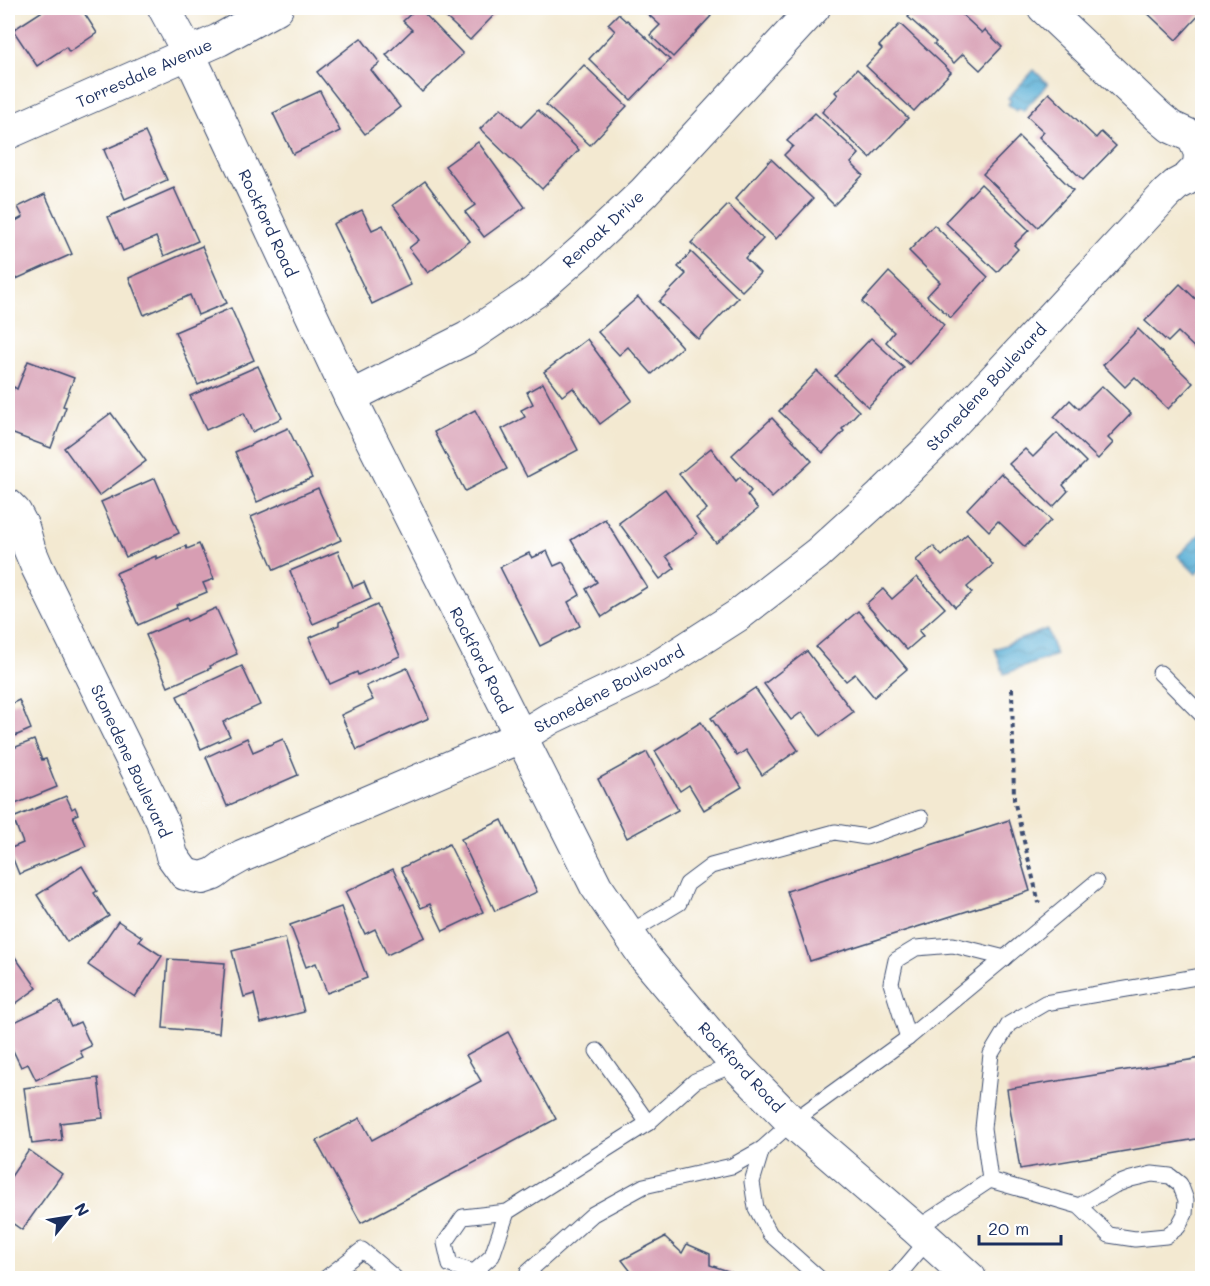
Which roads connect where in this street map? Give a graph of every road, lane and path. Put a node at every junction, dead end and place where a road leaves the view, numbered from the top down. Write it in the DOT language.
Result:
graph roads {
  1 [pos="164,8"];
  2 [pos="278,8"];
  3 [pos="814,8"];
  4 [pos="1044,8"];
  5 [pos="189,54"];
  6 [pos="8,133"];
  7 [pos="350,397"];
  8 [pos="8,505"];
  9 [pos="1160,673"];
  10 [pos="1012,688"];
  11 [pos="1203,715"];
  12 [pos="520,737"];
  13 [pos="921,818"];
  14 [pos="1096,882"];
  15 [pos="1039,903"];
  16 [pos="629,933"];
  17 [pos="1005,958"];
  18 [pos="1203,976"];
  19 [pos="909,1038"];
  20 [pos="597,1051"];
  21 [pos="735,1064"];
  22 [pos="792,1122"];
  23 [pos="648,1123"];
  24 [pos="762,1149"];
  25 [pos="990,1180"];
  26 [pos="1079,1206"];
  27 [pos="507,1212"];
  28 [pos="922,1234"];
  29 [pos="449,1272"];
  30 [pos="326,1278"];
  31 [pos="395,1278"];
  32 [pos="535,1278"];
  33 [pos="819,1278"];
  34 [pos="896,1278"];
  35 [pos="970,1278"];
  1 -- 5 [label="street, Rockford Road"];
  2 -- 5 [label="street, Torresdale Avenue"];
  3 -- 7 [label="street, Renoak Drive"];
  4 -- 12 [label="street, Stonedene Boulevard"];
  5 -- 6 [label="street, Torresdale Avenue"];
  5 -- 7 [label="street, Rockford Road"];
  7 -- 12 [label="street, Rockford Road"];
  8 -- 12 [label="street, Stonedene Boulevard"];
  9 -- 11 [label="lane"];
  10 -- 15 [label="path"];
  12 -- 16 [label="street, Rockford Road"];
  13 -- 16 [label="lane"];
  14 -- 17 [label="lane"];
  16 -- 21 [label="street, Rockford Road"];
  17 -- 19 [label="lane"];
  17 -- 19 [label="lane"];
  18 -- 25 [label="lane"];
  19 -- 22 [label="lane"];
  20 -- 23 [label="lane"];
  21 -- 22 [label="street, Rockford Road"];
  21 -- 23 [label="lane"];
  22 -- 24 [label="lane"];
  22 -- 28 [label="street, Rockford Road"];
  23 -- 27 [label="lane"];
  24 -- 32 [label="lane"];
  24 -- 33 [label="lane"];
  25 -- 26 [label="lane"];
  25 -- 28 [label="lane"];
  26 -- 26 [label="lane"];
  27 -- 29 [label="lane"];
  27 -- 29 [label="lane"];
  28 -- 34 [label="lane"];
  28 -- 35 [label="street, Rockford Road"];
  30 -- 31 [label="lane"];
}
